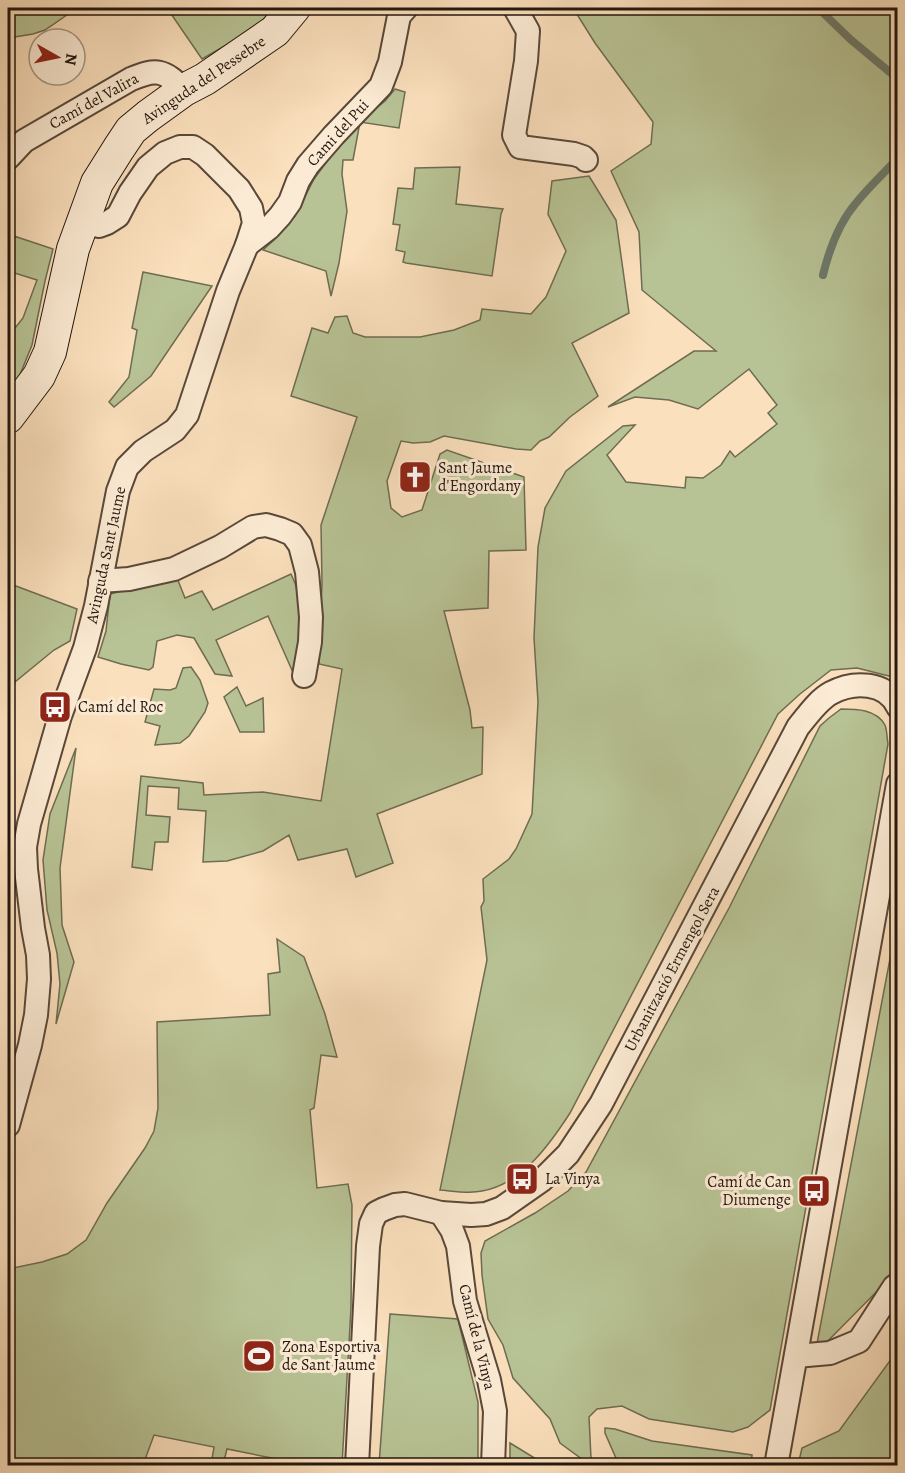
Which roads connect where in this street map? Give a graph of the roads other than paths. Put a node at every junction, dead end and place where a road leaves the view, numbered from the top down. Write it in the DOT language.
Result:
graph roads {
  1 [pos="294,8"];
  2 [pos="406,8"];
  3 [pos="515,8"];
  4 [pos="184,90"];
  5 [pos="8,158"];
  6 [pos="586,160"];
  7 [pos="82,223"];
  8 [pos="247,245"];
  9 [pos="8,417"];
  10 [pos="100,581"];
  11 [pos="304,676"];
  12 [pos="897,707"];
  13 [pos="897,784"];
  14 [pos="8,1125"];
  15 [pos="441,1213"];
  16 [pos="897,1284"];
  17 [pos="796,1356"];
  18 [pos="357,1466"];
  19 [pos="493,1466"];
  20 [pos="776,1466"];
  1 -- 4 [label="main road, Avinguda del Pessebre"];
  2 -- 8 [label="street, Cami del Pui"];
  3 -- 6 [label="street"];
  4 -- 5 [label="street, Camí del Valira"];
  4 -- 7 [label="main road, Avinguda del Pessebre"];
  7 -- 8 [label="street, Avinguda Sant Jaume"];
  7 -- 9 [label="main road, Avinguda del Pessebre"];
  8 -- 10 [label="street, Avinguda Sant Jaume"];
  10 -- 11 [label="street"];
  10 -- 14 [label="street, Avinguda Sant Jaume"];
  12 -- 15 [label="street, Urbanització Ermengol Sera"];
  13 -- 17 [label="street"];
  15 -- 18 [label="street, Urbanització Ermengol Sera"];
  15 -- 19 [label="street, Camí de la Vinya"];
  16 -- 17 [label="street"];
  17 -- 20 [label="street"];
}
